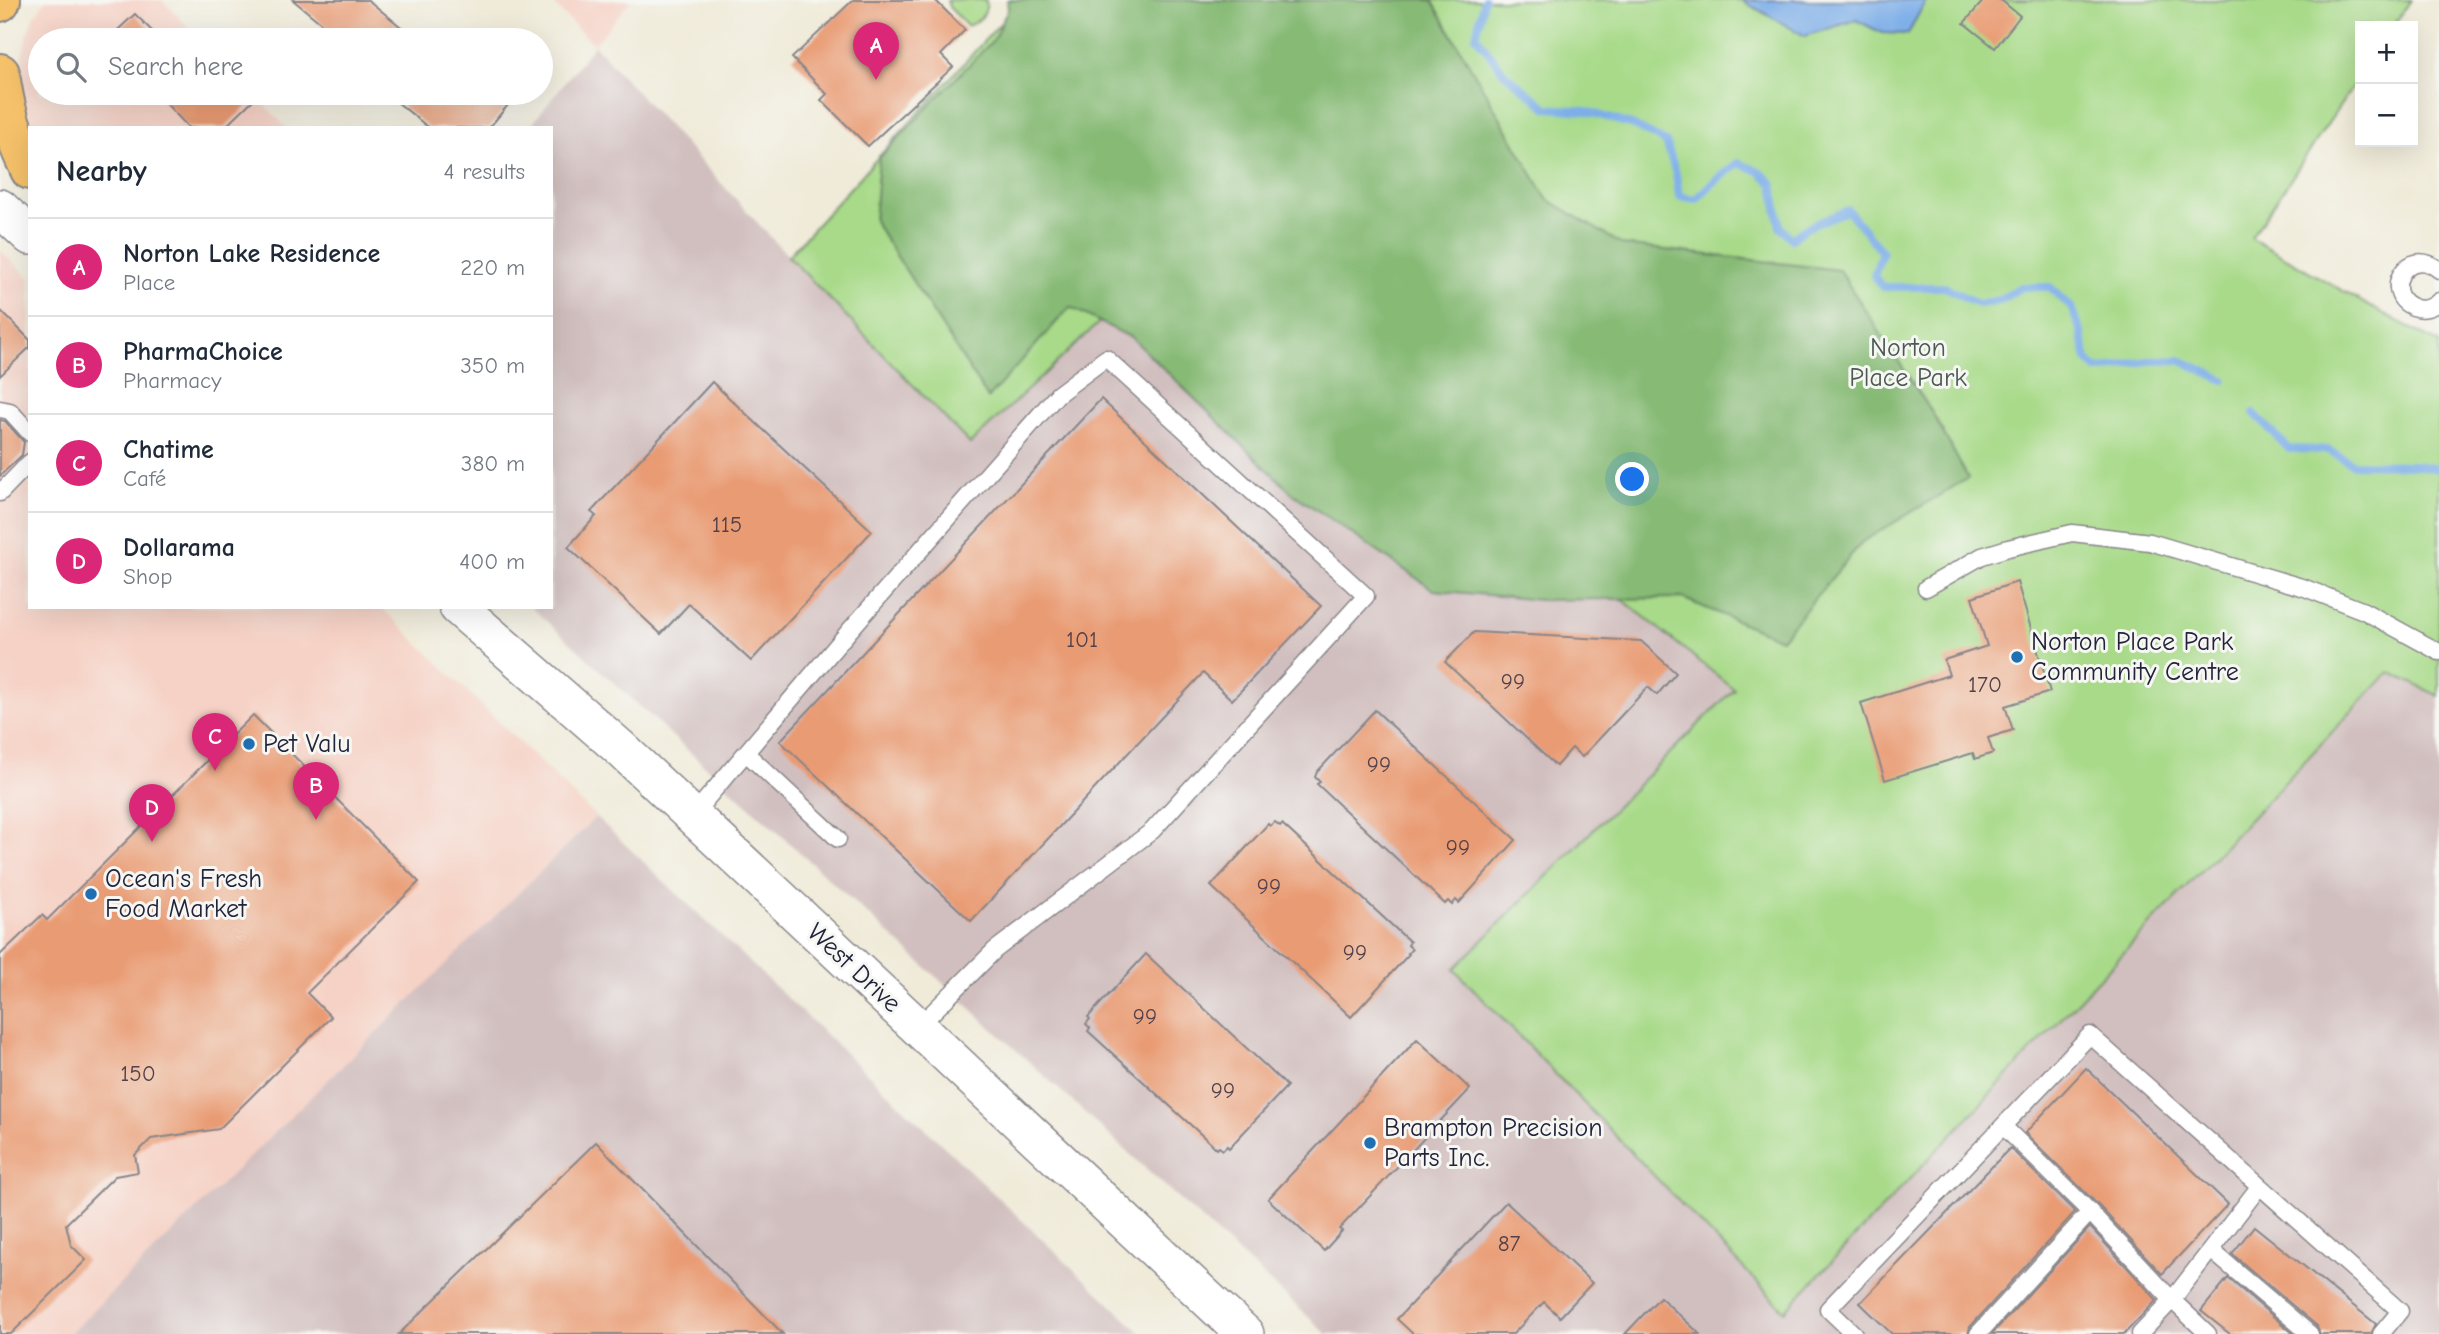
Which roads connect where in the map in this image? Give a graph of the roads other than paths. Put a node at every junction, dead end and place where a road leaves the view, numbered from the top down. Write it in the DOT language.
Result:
graph roads {
  1 [pos="0,73"];
  2 [pos="0,143"];
  3 [pos="28,166"];
  4 [pos="28,168"];
  5 [pos="0,208"];
  6 [pos="28,234"];
  7 [pos="2439,270"];
  8 [pos="2439,301"];
  9 [pos="0,410"];
  10 [pos="28,431"];
  11 [pos="28,465"];
  12 [pos="0,493"];
  13 [pos="1926,588"];
  14 [pos="460,609"];
  15 [pos="2439,652"];
  16 [pos="746,753"];
  17 [pos="692,816"];
  18 [pos="838,839"];
  19 [pos="918,1027"];
  20 [pos="2004,1128"];
  21 [pos="2259,1188"];
  22 [pos="2090,1212"];
  23 [pos="2211,1250"];
  24 [pos="2172,1300"];
  25 [pos="1245,1334"];
  26 [pos="1854,1334"];
  27 [pos="1978,1334"];
  28 [pos="2140,1334"];
  29 [pos="2208,1334"];
  30 [pos="2309,1334"];
  31 [pos="2381,1334"];
  1 -- 3 [label="main road"];
  2 -- 4 [label="street"];
  5 -- 6 [label="street"];
  7 -- 8 [label="lane"];
  9 -- 10 [label="lane"];
  11 -- 12 [label="lane"];
  13 -- 15 [label="lane"];
  14 -- 17 [label="street, West Drive"];
  16 -- 17 [label="lane"];
  16 -- 18 [label="lane"];
  16 -- 19 [label="lane"];
  17 -- 19 [label="street, West Drive"];
  19 -- 25 [label="street, West Drive"];
  20 -- 21 [label="lane"];
  20 -- 22 [label="lane"];
  20 -- 26 [label="lane"];
  21 -- 23 [label="lane"];
  21 -- 31 [label="lane"];
  22 -- 24 [label="lane"];
  22 -- 27 [label="lane"];
  23 -- 24 [label="lane"];
  23 -- 30 [label="lane"];
  24 -- 28 [label="lane"];
  24 -- 29 [label="lane"];
}
